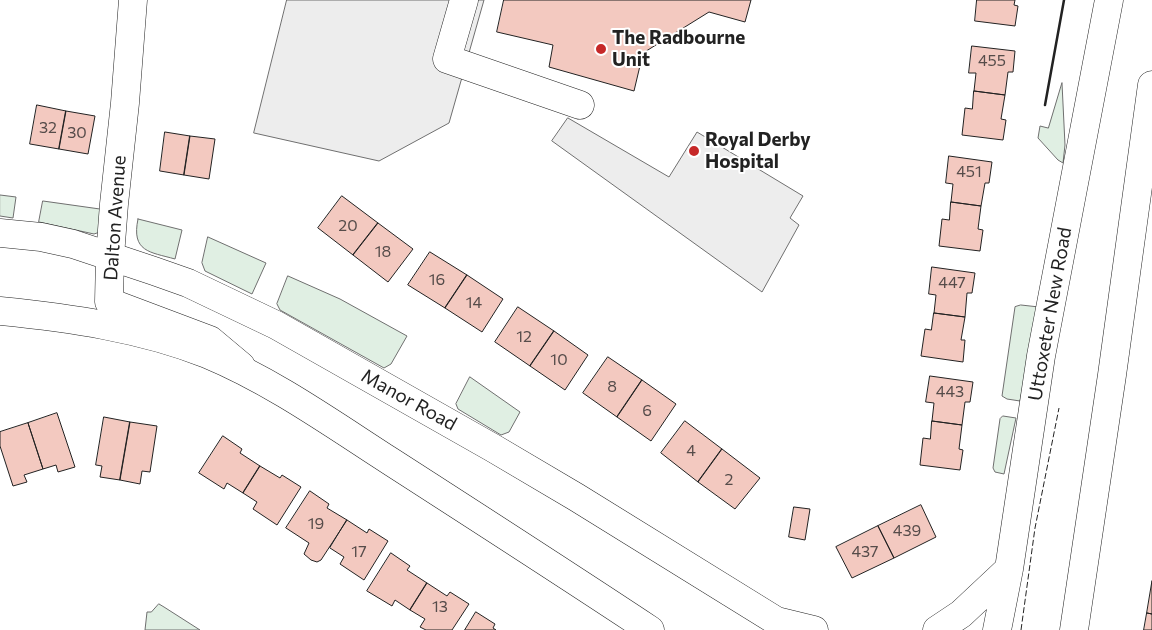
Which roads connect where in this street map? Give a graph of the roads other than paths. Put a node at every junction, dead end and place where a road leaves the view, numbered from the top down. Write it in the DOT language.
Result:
graph roads {
  1 [pos="133,0"];
  2 [pos="464,0"];
  3 [pos="1110,0"];
  4 [pos="1152,85"];
  5 [pos="580,105"];
  6 [pos="0,232"];
  7 [pos="110,256"];
  8 [pos="0,311"];
  9 [pos="254,377"];
  10 [pos="1009,569"];
  11 [pos="784,626"];
  12 [pos="1075,628"];
  13 [pos="650,630"];
  14 [pos="814,630"];
  15 [pos="937,630"];
  16 [pos="998,630"];
  1 -- 7 [label="main road, Dalton Avenue"];
  2 -- 5 [label="main road"];
  3 -- 10 [label="main road, Uttoxeter New Road"];
  4 -- 12 [label="main road"];
  6 -- 7 [label="main road, Manor Road"];
  7 -- 9 [label="main road, Dalton Avenue"];
  7 -- 11 [label="main road, Manor Road"];
  8 -- 9 [label="main road"];
  9 -- 13 [label="main road"];
  10 -- 15 [label="main road"];
  10 -- 16 [label="main road, Uttoxeter New Road"];
  11 -- 14 [label="main road, Manor Road"];
}
